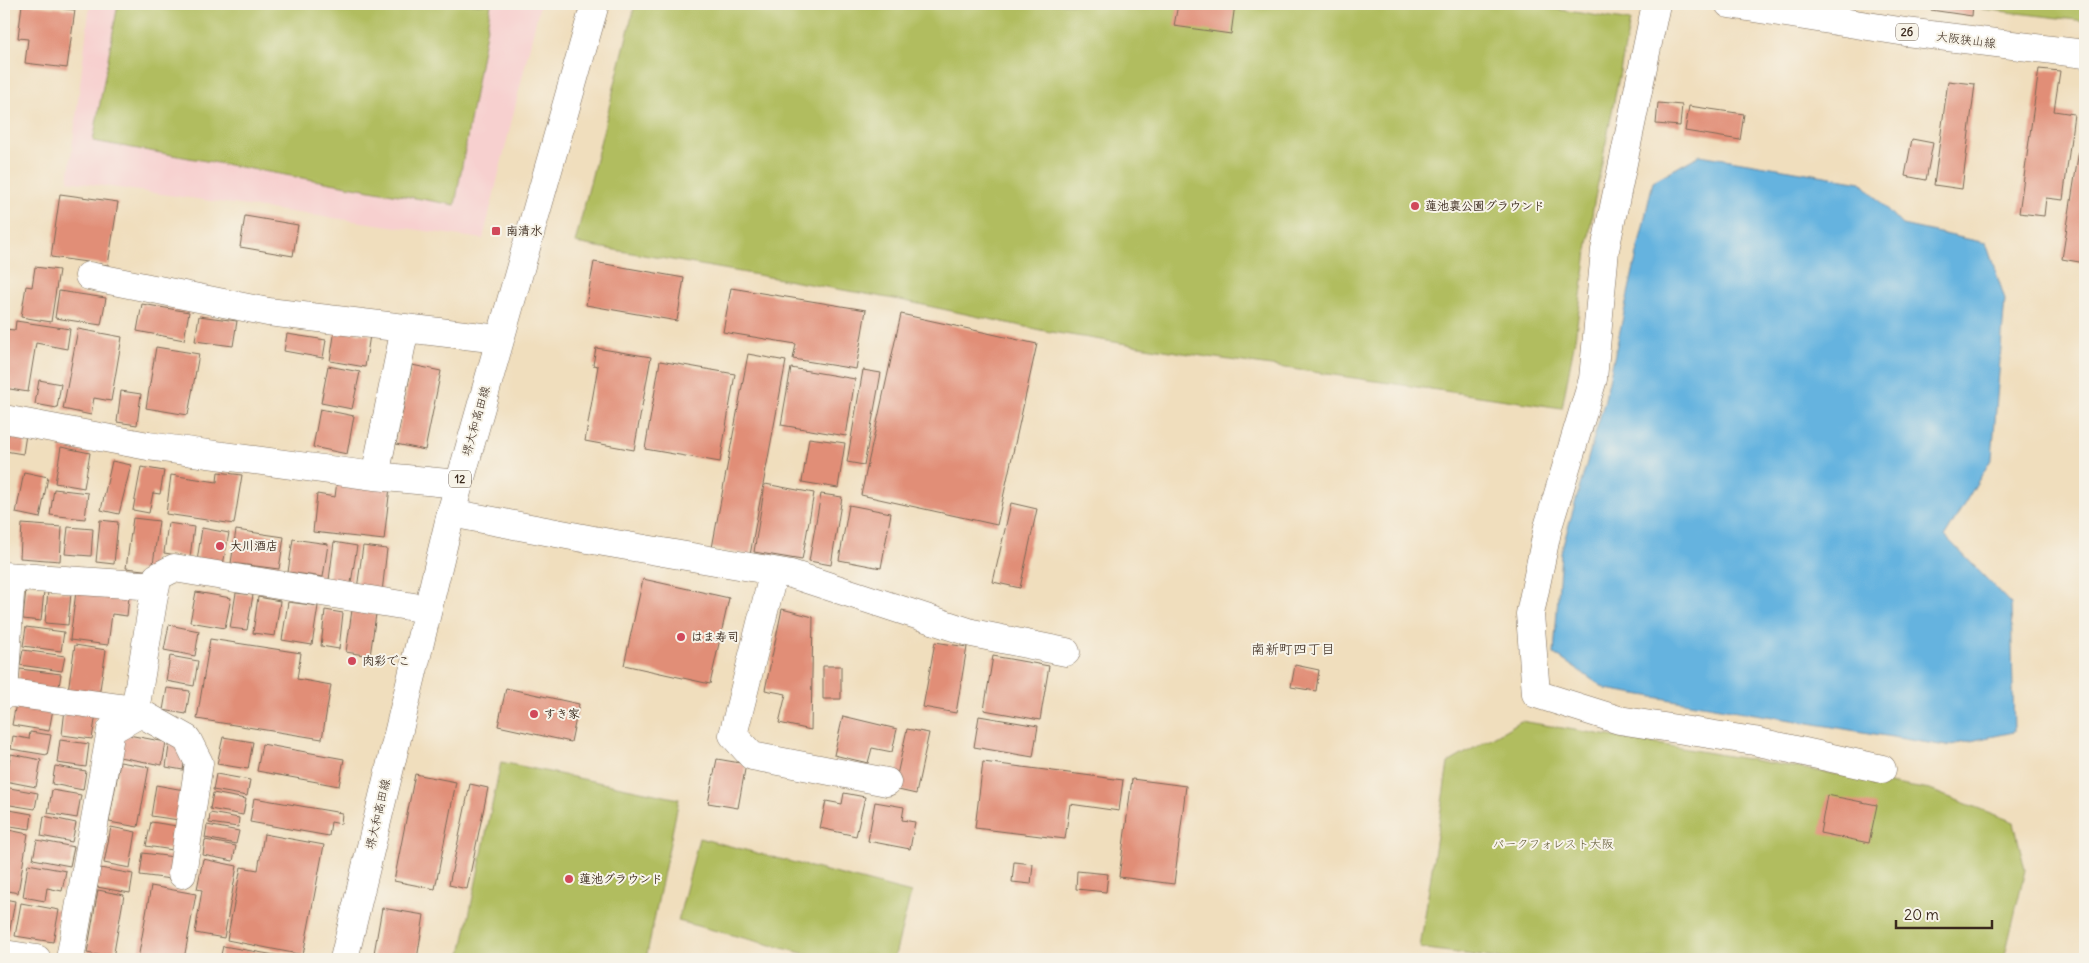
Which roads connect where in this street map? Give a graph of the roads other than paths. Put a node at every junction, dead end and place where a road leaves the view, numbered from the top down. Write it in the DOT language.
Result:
graph roads {
  1 [pos="595,4"];
  2 [pos="1656,4"];
  3 [pos="1729,4"];
  4 [pos="2085,54"];
  5 [pos="89,276"];
  6 [pos="405,328"];
  7 [pos="499,339"];
  8 [pos="4,419"];
  9 [pos="375,476"];
  10 [pos="458,484"];
  11 [pos="450,512"];
  12 [pos="774,571"];
  13 [pos="7,577"];
  14 [pos="156,586"];
  15 [pos="426,609"];
  16 [pos="1066,652"];
  17 [pos="4,694"];
  18 [pos="135,710"];
  19 [pos="1882,769"];
  20 [pos="887,782"];
  21 [pos="182,874"];
  22 [pos="4,954"];
  23 [pos="37,959"];
  24 [pos="70,959"];
  25 [pos="344,959"];
  1 -- 7 [label="street, 堺大和高田線 / 12"];
  2 -- 19 [label="street"];
  3 -- 4 [label="street, 大阪狭山線 / 26"];
  5 -- 6 [label="street"];
  6 -- 7 [label="street"];
  6 -- 9 [label="street"];
  7 -- 10 [label="street, 堺大和高田線 / 12"];
  8 -- 9 [label="street"];
  9 -- 10 [label="street"];
  10 -- 11 [label="street, 堺大和高田線 / 12"];
  11 -- 12 [label="street"];
  11 -- 15 [label="street, 堺大和高田線 / 12"];
  12 -- 16 [label="street"];
  12 -- 20 [label="street"];
  13 -- 14 [label="street"];
  13 -- 17 [label="street"];
  14 -- 15 [label="street"];
  14 -- 18 [label="street"];
  15 -- 25 [label="street, 堺大和高田線 / 12"];
  17 -- 18 [label="street"];
  18 -- 21 [label="street"];
  18 -- 24 [label="street"];
  22 -- 23 [label="street"];
}
